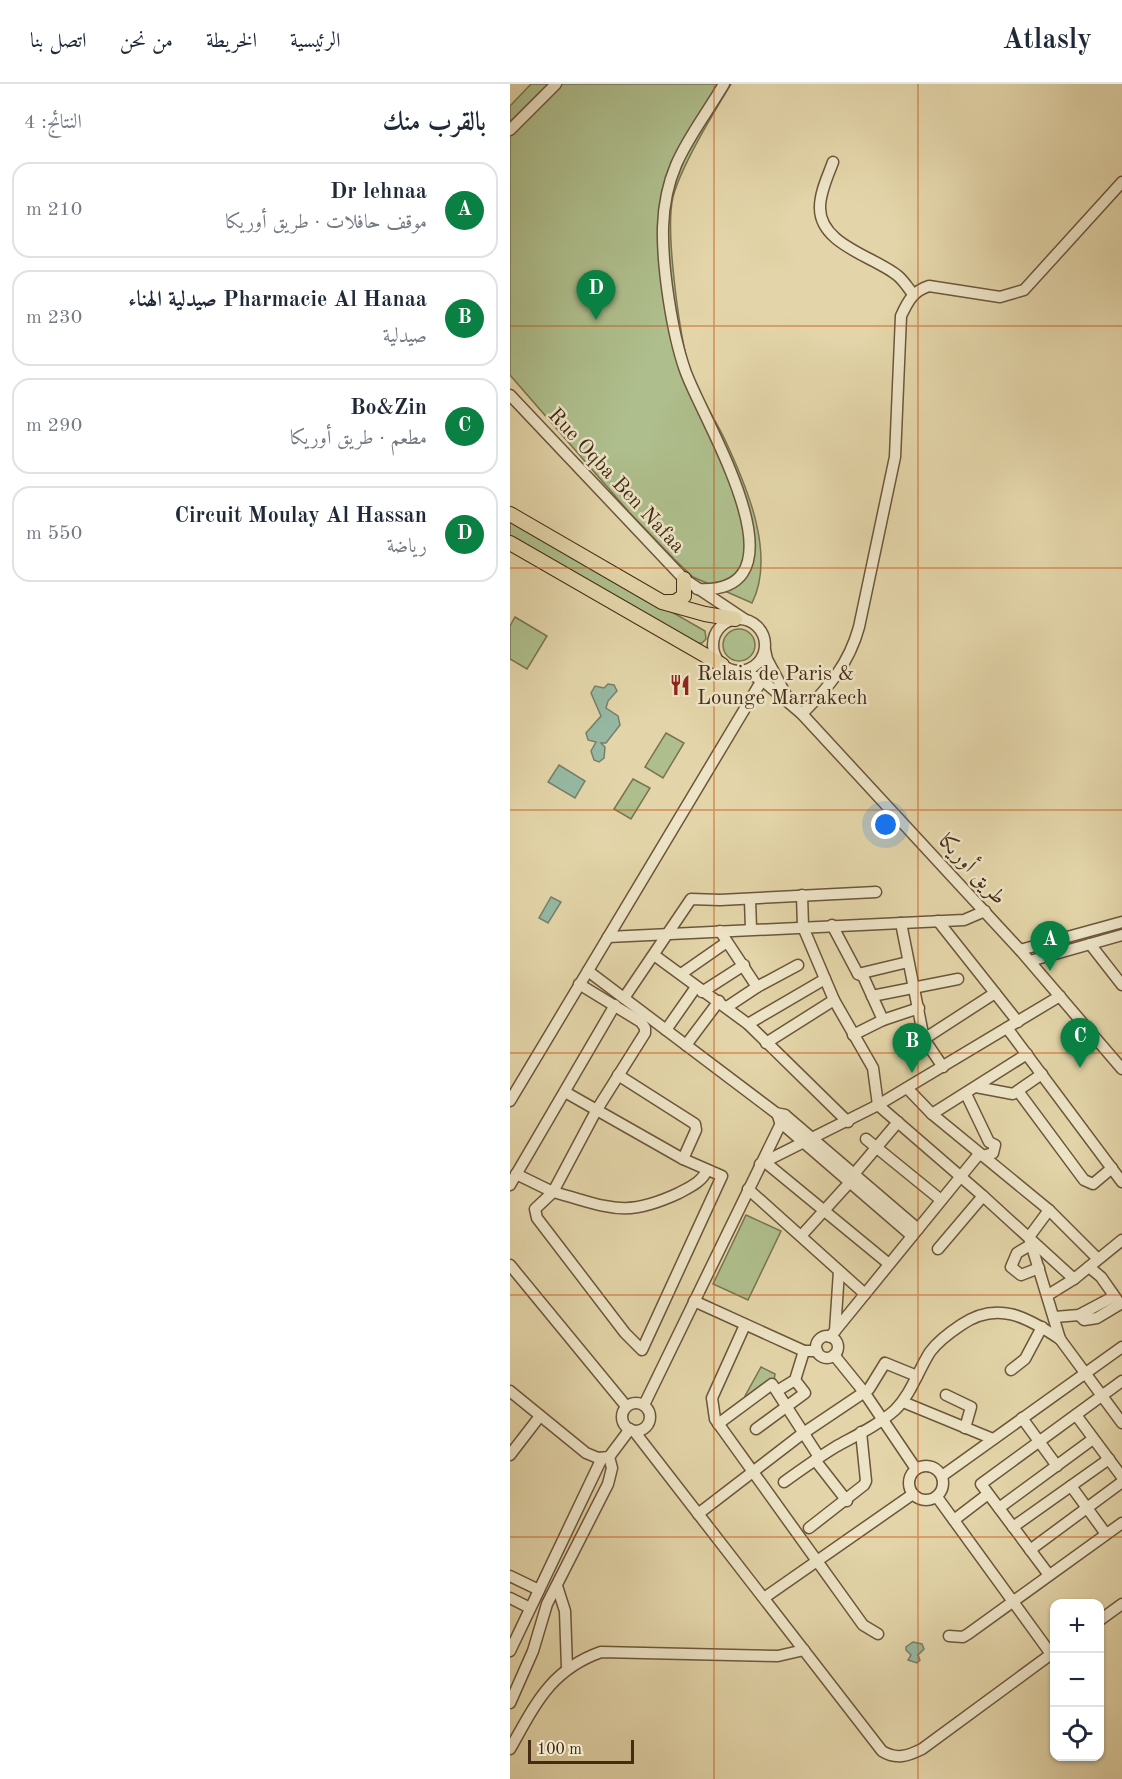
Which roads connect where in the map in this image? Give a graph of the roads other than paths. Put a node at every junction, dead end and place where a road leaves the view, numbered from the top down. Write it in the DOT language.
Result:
graph roads {
  1 [pos="556,84"];
  2 [pos="724,84"];
  3 [pos="510,130"];
  4 [pos="832,162"];
  5 [pos="1122,182"];
  6 [pos="913,294"];
  7 [pos="510,395"];
  8 [pos="510,514"];
  9 [pos="510,543"];
  10 [pos="684,579"];
  11 [pos="697,590"];
  12 [pos="662,602"];
  13 [pos="710,616"];
  14 [pos="740,619"];
  15 [pos="717,631"];
  16 [pos="765,647"];
  17 [pos="722,665"];
  18 [pos="743,671"];
  19 [pos="762,680"];
  20 [pos="789,701"];
  21 [pos="802,714"];
  22 [pos="876,892"];
  23 [pos="802,895"];
  24 [pos="750,899"];
  25 [pos="985,911"];
  26 [pos="1122,915"];
  27 [pos="938,921"];
  28 [pos="901,923"];
  29 [pos="1118,923"];
  30 [pos="832,925"];
  31 [pos="803,927"];
  32 [pos="751,929"];
  33 [pos="720,931"];
  34 [pos="667,934"];
  35 [pos="1122,935"];
  36 [pos="608,937"];
  37 [pos="727,942"];
  38 [pos="1090,944"];
  39 [pos="1020,950"];
  40 [pos="654,955"];
  41 [pos="1030,961"];
  42 [pos="908,962"];
  43 [pos="744,965"];
  44 [pos="798,965"];
  45 [pos="588,971"];
  46 [pos="681,974"];
  47 [pos="858,974"];
  48 [pos="825,979"];
  49 [pos="958,979"];
  50 [pos="579,984"];
  51 [pos="1122,985"];
  52 [pos="757,987"];
  53 [pos="914,987"];
  54 [pos="699,989"];
  55 [pos="995,993"];
  56 [pos="872,996"];
  57 [pos="1059,996"];
  58 [pos="834,1000"];
  59 [pos="620,1002"];
  60 [pos="723,1004"];
  61 [pos="919,1008"];
  62 [pos="883,1020"];
  63 [pos="1018,1022"];
  64 [pos="748,1024"];
  65 [pos="1007,1028"];
  66 [pos="666,1030"];
  67 [pos="853,1035"];
  68 [pos="924,1039"];
  69 [pos="766,1043"];
  70 [pos="686,1045"];
  71 [pos="1027,1054"];
  72 [pos="943,1067"];
  73 [pos="1122,1069"];
  74 [pos="1042,1074"];
  75 [pos="618,1075"];
  76 [pos="907,1088"];
  77 [pos="976,1088"];
  78 [pos="1018,1091"];
  79 [pos="565,1092"];
  80 [pos="966,1094"];
  81 [pos="510,1101"];
  82 [pos="878,1106"];
  83 [pos="596,1111"];
  84 [pos="932,1114"];
  85 [pos="781,1117"];
  86 [pos="848,1122"];
  87 [pos="898,1122"];
  88 [pos="866,1139"];
  89 [pos="808,1141"];
  90 [pos="876,1149"];
  91 [pos="981,1155"];
  92 [pos="683,1159"];
  93 [pos="762,1163"];
  94 [pos="1112,1168"];
  95 [pos="707,1170"];
  96 [pos="516,1174"];
  97 [pos="961,1176"];
  98 [pos="852,1178"];
  99 [pos="1122,1182"];
  100 [pos="510,1185"];
  101 [pos="748,1189"];
  102 [pos="553,1192"];
  103 [pos="983,1196"];
  104 [pos="941,1200"];
  105 [pos="1049,1210"];
  106 [pos="824,1211"];
  107 [pos="915,1232"];
  108 [pos="801,1236"];
  109 [pos="1031,1240"];
  110 [pos="1122,1240"];
  111 [pos="938,1249"];
  112 [pos="1094,1263"];
  113 [pos="510,1264"];
  114 [pos="889,1264"];
  115 [pos="1040,1268"];
  116 [pos="839,1270"];
  117 [pos="1074,1279"];
  118 [pos="865,1294"];
  119 [pos="1112,1294"];
  120 [pos="1048,1295"];
  121 [pos="694,1301"];
  122 [pos="1121,1304"];
  123 [pos="1079,1315"];
  124 [pos="1054,1317"];
  125 [pos="745,1325"];
  126 [pos="1042,1327"];
  127 [pos="833,1334"];
  128 [pos="1060,1339"];
  129 [pos="1122,1347"];
  130 [pos="804,1351"];
  131 [pos="817,1351"];
  132 [pos="834,1355"];
  133 [pos="1011,1370"];
  134 [pos="1085,1373"];
  135 [pos="917,1376"];
  136 [pos="795,1380"];
  137 [pos="1122,1381"];
  138 [pos="510,1391"];
  139 [pos="777,1391"];
  140 [pos="864,1392"];
  141 [pos="946,1395"];
  142 [pos="1103,1397"];
  143 [pos="903,1402"];
  144 [pos="644,1405"];
  145 [pos="626,1406"];
  146 [pos="785,1408"];
  147 [pos="1076,1415"];
  148 [pos="540,1416"];
  149 [pos="1022,1418"];
  150 [pos="882,1421"];
  151 [pos="1122,1423"];
  152 [pos="718,1424"];
  153 [pos="965,1428"];
  154 [pos="756,1429"];
  155 [pos="632,1430"];
  156 [pos="861,1432"];
  157 [pos="802,1434"];
  158 [pos="993,1439"];
  159 [pos="1092,1439"];
  160 [pos="1038,1442"];
  161 [pos="510,1455"];
  162 [pos="606,1458"];
  163 [pos="817,1459"];
  164 [pos="1109,1459"];
  165 [pos="1057,1466"];
  166 [pos="916,1469"];
  167 [pos="752,1471"];
  168 [pos="942,1476"];
  169 [pos="1122,1478"];
  170 [pos="784,1482"];
  171 [pos="1122,1482"];
  172 [pos="1071,1486"];
  173 [pos="913,1494"];
  174 [pos="988,1494"];
  175 [pos="937,1497"];
  176 [pos="848,1501"];
  177 [pos="999,1508"];
  178 [pos="1087,1508"];
  179 [pos="698,1514"];
  180 [pos="954,1520"];
  181 [pos="1122,1523"];
  182 [pos="1013,1527"];
  183 [pos="809,1528"];
  184 [pos="1106,1534"];
  185 [pos="1030,1550"];
  186 [pos="816,1560"];
  187 [pos="1049,1575"];
  188 [pos="510,1576"];
  189 [pos="539,1590"];
  190 [pos="552,1595"];
  191 [pos="510,1598"];
  192 [pos="764,1598"];
  193 [pos="1012,1602"];
  194 [pos="1122,1604"];
  195 [pos="530,1608"];
  196 [pos="1104,1617"];
  197 [pos="878,1634"];
  198 [pos="949,1636"];
  199 [pos="511,1644"];
  200 [pos="1050,1649"];
  201 [pos="804,1650"];
  202 [pos="1050,1655"];
  203 [pos="567,1668"];
  204 [pos="510,1703"];
  205 [pos="510,1749"];
  1 -- 3 [label="street"];
  2 -- 11 [label="street"];
  4 -- 6 [label="street"];
  5 -- 6 [label="street"];
  6 -- 21 [label="street"];
  7 -- 10 [label="street, Rue Oqba Ben Nafaa"];
  8 -- 12 [label="main road"];
  9 -- 17 [label="main road"];
  10 -- 11 [label="street, Rue Oqba Ben Nafaa"];
  10 -- 12 [label="main road"];
  11 -- 13 [label="street, Rue Oqba Ben Nafaa"];
  11 -- 14 [label="street, Rue Oqba Ben Nafaa"];
  12 -- 13 [label="main road"];
  13 -- 14 [label="main road"];
  13 -- 15 [label="street, Rue Oqba Ben Nafaa"];
  14 -- 15 [label="street"];
  14 -- 16 [label="street"];
  15 -- 17 [label="street"];
  16 -- 18 [label="street"];
  16 -- 20 [label="street, طريق أوريكا"];
  17 -- 18 [label="street"];
  18 -- 19 [label="street, طريق أوريكا"];
  19 -- 20 [label="street, طريق أوريكا"];
  19 -- 36 [label="street"];
  20 -- 21 [label="street, طريق أوريكا"];
  21 -- 25 [label="street, طريق أوريكا"];
  22 -- 23 [label="street"];
  23 -- 24 [label="street"];
  23 -- 31 [label="street"];
  24 -- 32 [label="street"];
  24 -- 34 [label="street"];
  25 -- 27 [label="street"];
  25 -- 39 [label="street, طريق أوريكا"];
  26 -- 29 [label="street"];
  27 -- 28 [label="street"];
  27 -- 55 [label="street"];
  28 -- 30 [label="street"];
  28 -- 42 [label="street"];
  29 -- 39 [label="street"];
  30 -- 31 [label="street"];
  30 -- 47 [label="street"];
  31 -- 32 [label="street"];
  31 -- 48 [label="street"];
  32 -- 33 [label="street"];
  33 -- 34 [label="street"];
  33 -- 37 [label="street"];
  34 -- 36 [label="street"];
  34 -- 40 [label="street"];
  35 -- 38 [label="street"];
  36 -- 45 [label="street"];
  37 -- 43 [label="street"];
  37 -- 46 [label="street"];
  38 -- 41 [label="street"];
  38 -- 51 [label="street"];
  39 -- 41 [label="street, طريق أوريكا"];
  40 -- 46 [label="street"];
  40 -- 59 [label="street"];
  41 -- 57 [label="street, طريق أوريكا"];
  42 -- 47 [label="street"];
  42 -- 53 [label="street"];
  43 -- 52 [label="street"];
  43 -- 54 [label="street"];
  44 -- 52 [label="street"];
  45 -- 50 [label="street"];
  45 -- 59 [label="street"];
  46 -- 54 [label="street"];
  47 -- 56 [label="street"];
  48 -- 58 [label="street"];
  48 -- 64 [label="street"];
  49 -- 53 [label="street"];
  50 -- 59 [label="street"];
  50 -- 81 [label="street"];
  52 -- 60 [label="street"];
  53 -- 56 [label="street"];
  53 -- 61 [label="street"];
  54 -- 60 [label="street"];
  54 -- 66 [label="street"];
  55 -- 63 [label="street"];
  55 -- 68 [label="street"];
  56 -- 62 [label="street"];
  57 -- 63 [label="street"];
  57 -- 73 [label="street, طريق أوريكا"];
  58 -- 67 [label="street"];
  58 -- 69 [label="street"];
  59 -- 66 [label="street"];
  59 -- 75 [label="street"];
  59 -- 79 [label="street"];
  60 -- 64 [label="street"];
  60 -- 70 [label="street"];
  61 -- 62 [label="street"];
  61 -- 68 [label="street"];
  62 -- 67 [label="street"];
  63 -- 65 [label="street"];
  64 -- 69 [label="street"];
  65 -- 71 [label="street"];
  65 -- 72 [label="street"];
  66 -- 70 [label="street"];
  67 -- 82 [label="street"];
  68 -- 72 [label="street"];
  69 -- 86 [label="street"];
  70 -- 85 [label="street"];
  71 -- 74 [label="street"];
  71 -- 77 [label="street"];
  72 -- 76 [label="street"];
  74 -- 78 [label="street"];
  74 -- 94 [label="street"];
  75 -- 83 [label="street"];
  75 -- 92 [label="street"];
  76 -- 82 [label="street"];
  76 -- 84 [label="street"];
  77 -- 78 [label="street"];
  77 -- 80 [label="street"];
  78 -- 94 [label="street"];
  79 -- 83 [label="street"];
  79 -- 96 [label="street"];
  80 -- 84 [label="street"];
  80 -- 91 [label="street"];
  82 -- 86 [label="street"];
  82 -- 87 [label="street"];
  83 -- 92 [label="street"];
  83 -- 102 [label="street"];
  84 -- 91 [label="street"];
  85 -- 89 [label="street"];
  85 -- 93 [label="street"];
  86 -- 89 [label="street"];
  87 -- 90 [label="street"];
  87 -- 97 [label="street"];
  88 -- 90 [label="street"];
  89 -- 93 [label="street"];
  89 -- 98 [label="street"];
  90 -- 98 [label="street"];
  90 -- 104 [label="street"];
  91 -- 97 [label="street"];
  91 -- 105 [label="street"];
  92 -- 95 [label="street"];
  93 -- 101 [label="street"];
  93 -- 106 [label="street"];
  94 -- 99 [label="street"];
  95 -- 102 [label="street"];
  95 -- 102 [label="street"];
  96 -- 100 [label="street"];
  96 -- 102 [label="street"];
  97 -- 103 [label="street"];
  97 -- 104 [label="street"];
  98 -- 106 [label="street"];
  98 -- 107 [label="street"];
  101 -- 108 [label="street"];
  101 -- 121 [label="street"];
  103 -- 109 [label="street"];
  103 -- 111 [label="street"];
  104 -- 107 [label="street"];
  105 -- 109 [label="street"];
  105 -- 112 [label="street"];
  106 -- 108 [label="street"];
  106 -- 114 [label="street"];
  107 -- 114 [label="street"];
  108 -- 116 [label="street"];
  109 -- 115 [label="street"];
  109 -- 115 [label="street"];
  109 -- 117 [label="street"];
  110 -- 112 [label="street"];
  112 -- 117 [label="street"];
  112 -- 119 [label="street"];
  113 -- 145 [label="street"];
  114 -- 118 [label="street"];
  115 -- 120 [label="street"];
  116 -- 118 [label="street"];
  116 -- 127 [label="street"];
  117 -- 120 [label="street"];
  118 -- 127 [label="street"];
  119 -- 122 [label="street"];
  119 -- 123 [label="street"];
  120 -- 124 [label="street"];
  121 -- 125 [label="street"];
  121 -- 144 [label="street"];
  122 -- 123 [label="street"];
  123 -- 124 [label="street"];
  124 -- 128 [label="street"];
  125 -- 130 [label="street"];
  125 -- 152 [label="street"];
  126 -- 128 [label="street"];
  126 -- 133 [label="street"];
  126 -- 135 [label="street"];
  127 -- 131 [label="street"];
  127 -- 132 [label="street"];
  128 -- 134 [label="street"];
  129 -- 134 [label="street"];
  130 -- 131 [label="street"];
  130 -- 136 [label="street"];
  131 -- 132 [label="street"];
  132 -- 140 [label="street"];
  134 -- 142 [label="street"];
  134 -- 149 [label="street"];
  135 -- 140 [label="street"];
  135 -- 143 [label="street"];
  136 -- 139 [label="street"];
  136 -- 146 [label="street"];
  137 -- 142 [label="street"];
  138 -- 148 [label="street"];
  139 -- 146 [label="street"];
  139 -- 152 [label="street"];
  140 -- 150 [label="street"];
  140 -- 157 [label="street"];
  141 -- 153 [label="street"];
  142 -- 147 [label="street"];
  142 -- 151 [label="street"];
  143 -- 150 [label="street"];
  143 -- 153 [label="street"];
  144 -- 145 [label="street"];
  144 -- 155 [label="street"];
  145 -- 155 [label="street"];
  146 -- 154 [label="street"];
  146 -- 157 [label="street"];
  147 -- 159 [label="street"];
  147 -- 160 [label="street"];
  148 -- 161 [label="street"];
  148 -- 162 [label="street"];
  149 -- 158 [label="street"];
  149 -- 160 [label="street"];
  150 -- 156 [label="street"];
  150 -- 166 [label="street"];
  152 -- 167 [label="street"];
  153 -- 158 [label="street"];
  155 -- 162 [label="street"];
  155 -- 179 [label="street"];
  156 -- 163 [label="street"];
  156 -- 176 [label="street"];
  157 -- 163 [label="street"];
  157 -- 167 [label="street"];
  158 -- 168 [label="street"];
  159 -- 164 [label="street"];
  159 -- 165 [label="street"];
  160 -- 165 [label="street"];
  160 -- 174 [label="street"];
  162 -- 189 [label="street"];
  162 -- 190 [label="street"];
  163 -- 170 [label="street"];
  163 -- 176 [label="street"];
  164 -- 169 [label="street"];
  164 -- 172 [label="street"];
  165 -- 177 [label="street"];
  166 -- 168 [label="street"];
  166 -- 173 [label="street"];
  167 -- 179 [label="street"];
  167 -- 186 [label="street"];
  168 -- 175 [label="street"];
  171 -- 178 [label="street"];
  172 -- 178 [label="street"];
  172 -- 182 [label="street"];
  173 -- 175 [label="street"];
  173 -- 186 [label="street"];
  174 -- 177 [label="street"];
  174 -- 180 [label="street"];
  175 -- 180 [label="street"];
  176 -- 183 [label="street"];
  177 -- 182 [label="street"];
  178 -- 184 [label="street"];
  178 -- 185 [label="street"];
  179 -- 192 [label="street"];
  180 -- 193 [label="street"];
  181 -- 184 [label="street"];
  182 -- 185 [label="street"];
  184 -- 187 [label="street"];
  185 -- 187 [label="street"];
  186 -- 192 [label="street"];
  186 -- 197 [label="street"];
  187 -- 193 [label="street"];
  188 -- 189 [label="street"];
  189 -- 195 [label="street"];
  190 -- 203 [label="street"];
  190 -- 204 [label="street"];
  191 -- 195 [label="street"];
  192 -- 201 [label="street"];
  193 -- 198 [label="street"];
  193 -- 200 [label="street"];
  194 -- 196 [label="street"];
  195 -- 199 [label="street"];
  201 -- 202 [label="street"];
  201 -- 203 [label="street"];
  203 -- 205 [label="street"];
}
